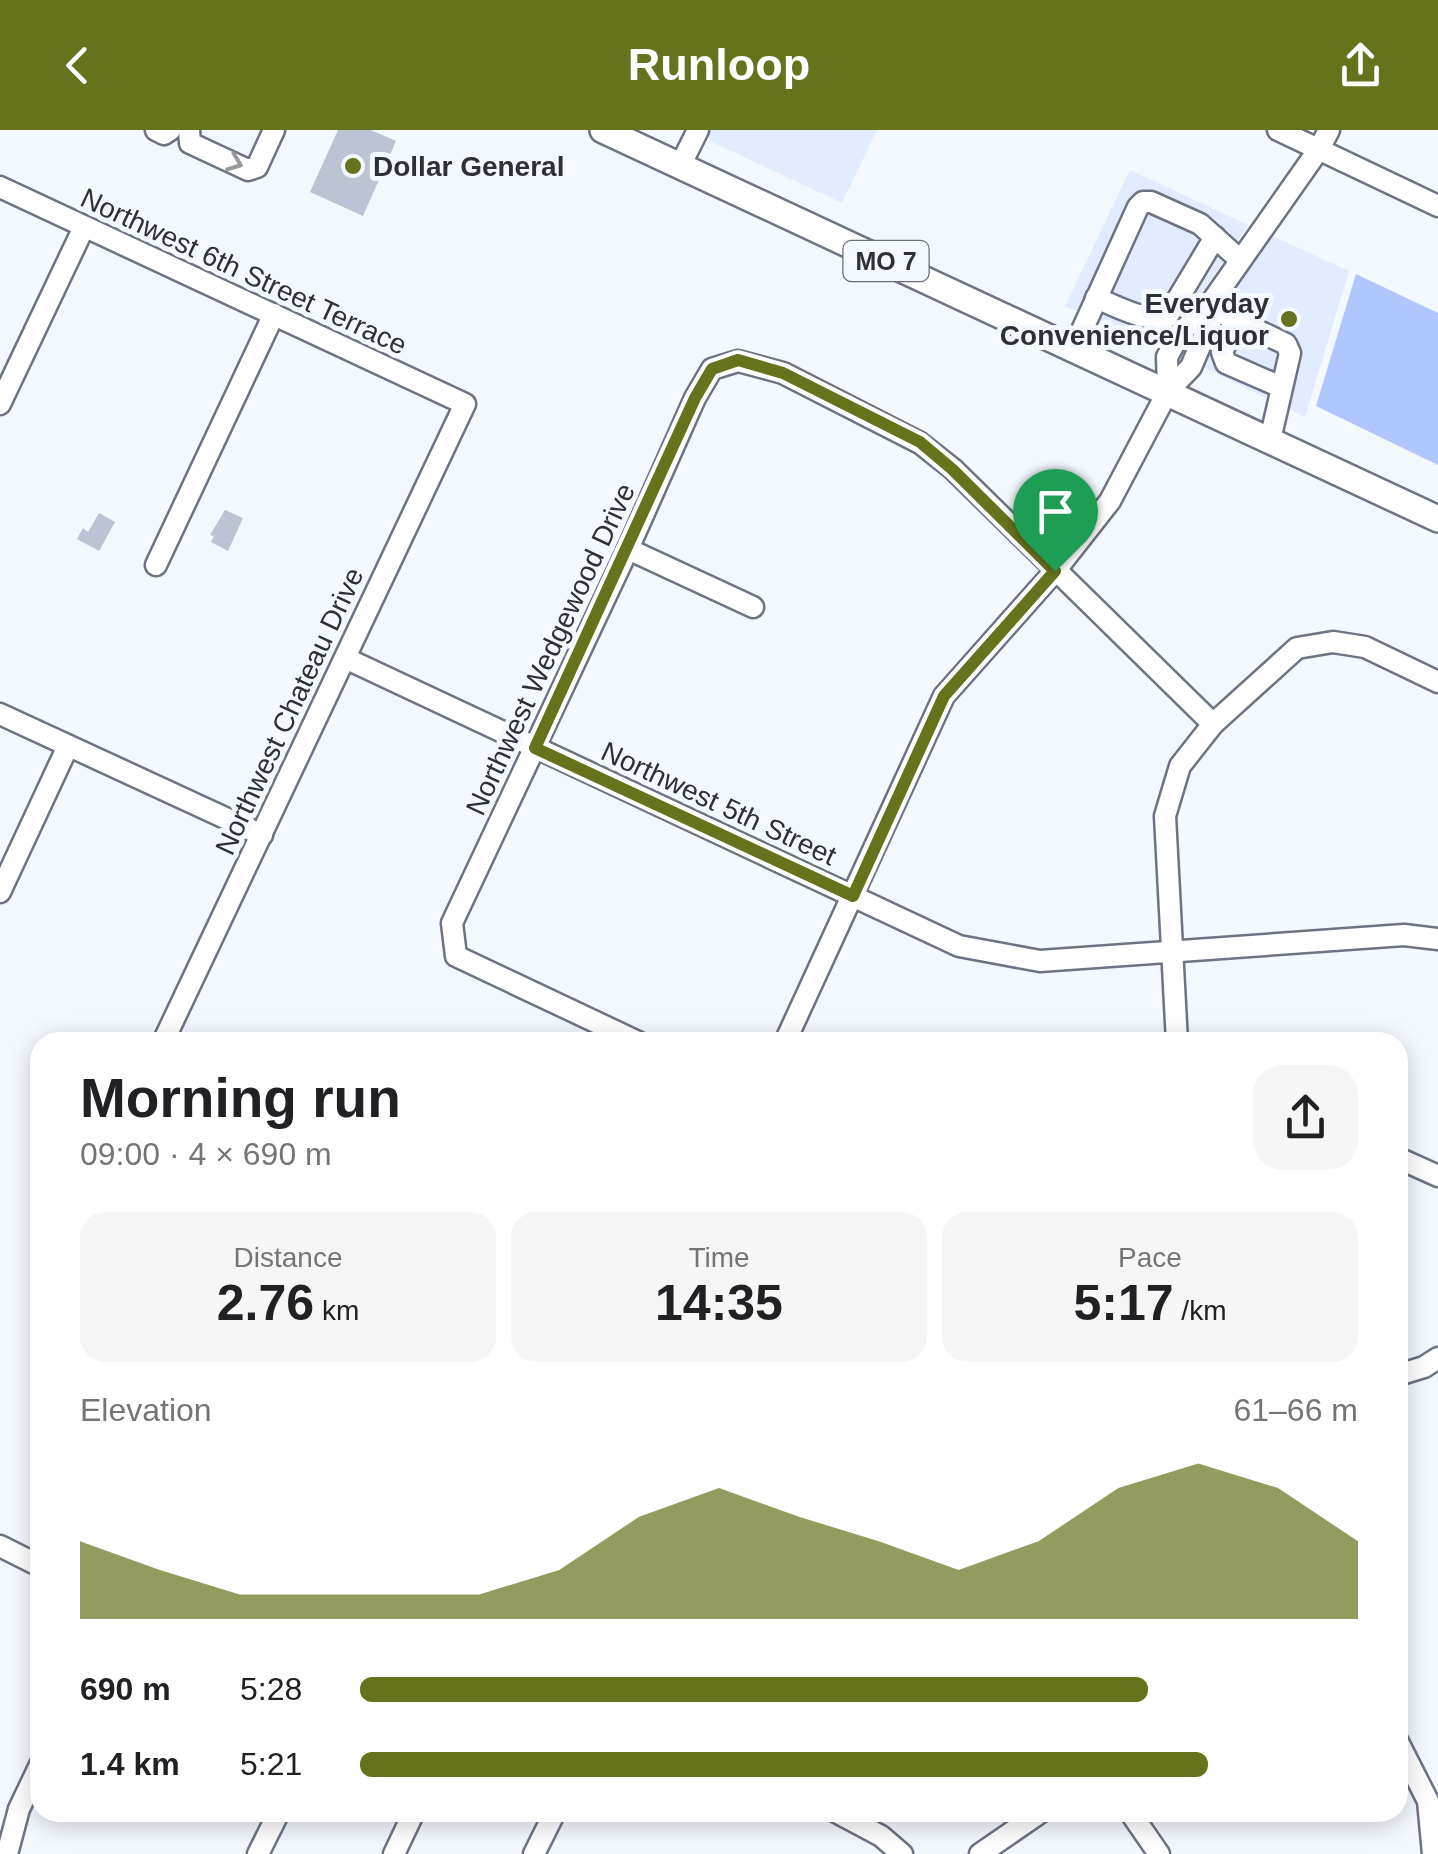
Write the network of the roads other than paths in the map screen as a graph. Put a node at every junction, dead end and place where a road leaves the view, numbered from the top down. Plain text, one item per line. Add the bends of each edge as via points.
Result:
1 (156, 130) edge
2 (170, 130) edge
3 (189, 130) edge
4 (274, 130) edge
5 (603, 130) edge
6 (698, 130) edge
7 (1278, 130) edge
8 (1324, 140) edge
9 (680, 166) junction
10 (0, 186) edge
11 (1438, 206) edge
12 (84, 227) junction
13 (1214, 237) junction
14 (1239, 259) junction
15 (1096, 298) junction
16 (1208, 307) junction
17 (274, 314) junction
18 (1238, 320) junction
19 (1074, 348) junction
20 (1281, 387) junction
21 (1168, 392) junction
22 (0, 404) edge
23 (465, 404) joint
24 (1270, 440) junction
25 (1438, 519) edge
26 (628, 550) junction
27 (156, 565) dead end
28 (1055, 571) junction
29 (753, 608) dead end
30 (345, 658) junction
31 (1438, 682) edge
32 (0, 714) edge
33 (1212, 724) junction
34 (68, 746) junction
35 (535, 748) junction
36 (262, 835) junction
37 (0, 892) edge
38 (853, 896) junction
39 (1438, 939) edge
40 (1171, 952) junction
41 (168, 1032) edge
42 (617, 1032) edge
43 (790, 1032) edge
44 (1176, 1032) edge
45 (1408, 1162) edge
46 (1438, 1176) edge
47 (0, 1546) edge
48 (30, 1561) edge
49 (1408, 1762) edge
50 (30, 1786) edge
51 (273, 1822) edge
52 (409, 1822) edge
53 (549, 1822) edge
54 (855, 1822) edge
55 (1026, 1822) edge
56 (1137, 1822) edge
57 (7, 1854) edge
58 (258, 1854) edge
59 (394, 1854) edge
60 (534, 1854) edge
61 (902, 1854) edge
62 (980, 1854) edge
63 (1160, 1854) edge
64 (1433, 1854) edge

1 - 2 street
3 -> 4 street via 190,144 248,170 257,167
5 - 9 main road, MO 7
6 - 9 street
7 - 8 street
8 - 11 street
8 - 14 street
9 - 19 main road, MO 7
10 - 12 street, Northwest 6th Street Terrace
12 - 17 street, Northwest 6th Street Terrace
12 - 22 street
13 - 14 street
13 - 15 street via 1167,317 1138,315
13 - 15 street via 1200,224 1144,202
14 - 16 street
15 - 19 street
16 - 18 street
16 - 21 street via 1180,333 1167,357
17 - 23 street, Northwest 6th Street Terrace
17 - 27 street
18 - 20 street via 1286,344 1290,353
18 - 20 street via 1222,352 1226,362
19 - 21 main road, MO 7
20 - 24 street
21 - 24 main road, MO 7
21 - 28 street via 1110,501
23 - 30 street, Northwest Chateau Drive
24 - 25 main road, MO 7
26 - 28 street, Northwest Wedgewood Drive via 695,398 712,369 738,360 783,373 920,442
26 - 29 street
26 - 35 street, Northwest Wedgewood Drive
28 - 33 street
28 - 38 street via 944,696
30 - 35 street, Northwest 5th Street
30 - 36 street, Northwest Chateau Drive
31 - 33 street via 1364,647 1333,642 1298,648
32 - 34 street
33 - 40 street via 1180,766 1165,816
34 - 36 street
34 - 37 street
35 - 38 street, Northwest 5th Street
35 - 42 street, Northwest Wedgewood Drive via 452,922 456,956
36 - 41 street, Northwest Chateau Drive
38 - 40 street, Northwest 5th Street via 960,946 1040,962
38 - 43 street
39 - 40 street, Northwest 5th Street via 1404,935
40 - 44 street
45 - 46 street
47 - 48 street
49 - 64 street via 1428,1801
50 - 57 street
51 - 58 street
52 - 59 street
53 - 60 street
54 - 61 street
55 - 62 street
56 - 63 street

